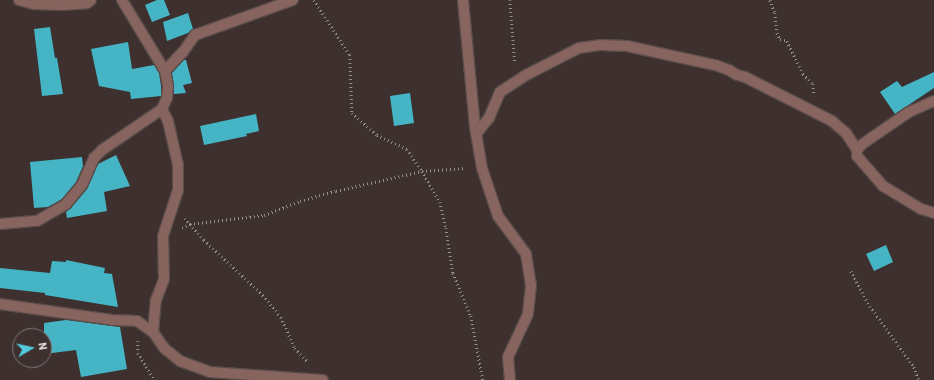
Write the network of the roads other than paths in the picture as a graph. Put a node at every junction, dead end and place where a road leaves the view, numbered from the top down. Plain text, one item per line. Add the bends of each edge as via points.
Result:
1 (19, 0) edge
2 (91, 0) edge
3 (122, 0) edge
4 (293, 0) edge
5 (462, 0) edge
6 (165, 71) junction
7 (934, 101) edge
8 (162, 109) junction
9 (476, 134) junction
10 (857, 150) junction
11 (934, 213) edge
12 (0, 224) edge
13 (0, 304) edge
14 (150, 330) junction
15 (323, 380) edge
16 (510, 380) edge

1 - 2 street via 34,4 61,5
3 - 6 street
4 - 6 street via 195,35
5 - 9 street
6 - 8 street via 168,86 167,98
7 - 10 street via 909,112
8 - 12 street via 102,150 94,158 82,185 66,204 37,221
8 - 14 street via 168,121 178,165 178,190 163,236 164,279 156,300
9 - 10 street via 489,118 500,92 528,74 579,48 600,45 627,46 715,65 746,77 840,126
9 - 16 street via 482,168 498,216 526,254 531,285 528,314 508,356
10 - 11 street via 857,156 883,186 921,209
13 - 14 street via 112,320 137,321
14 - 15 street via 164,348 180,361 210,372

